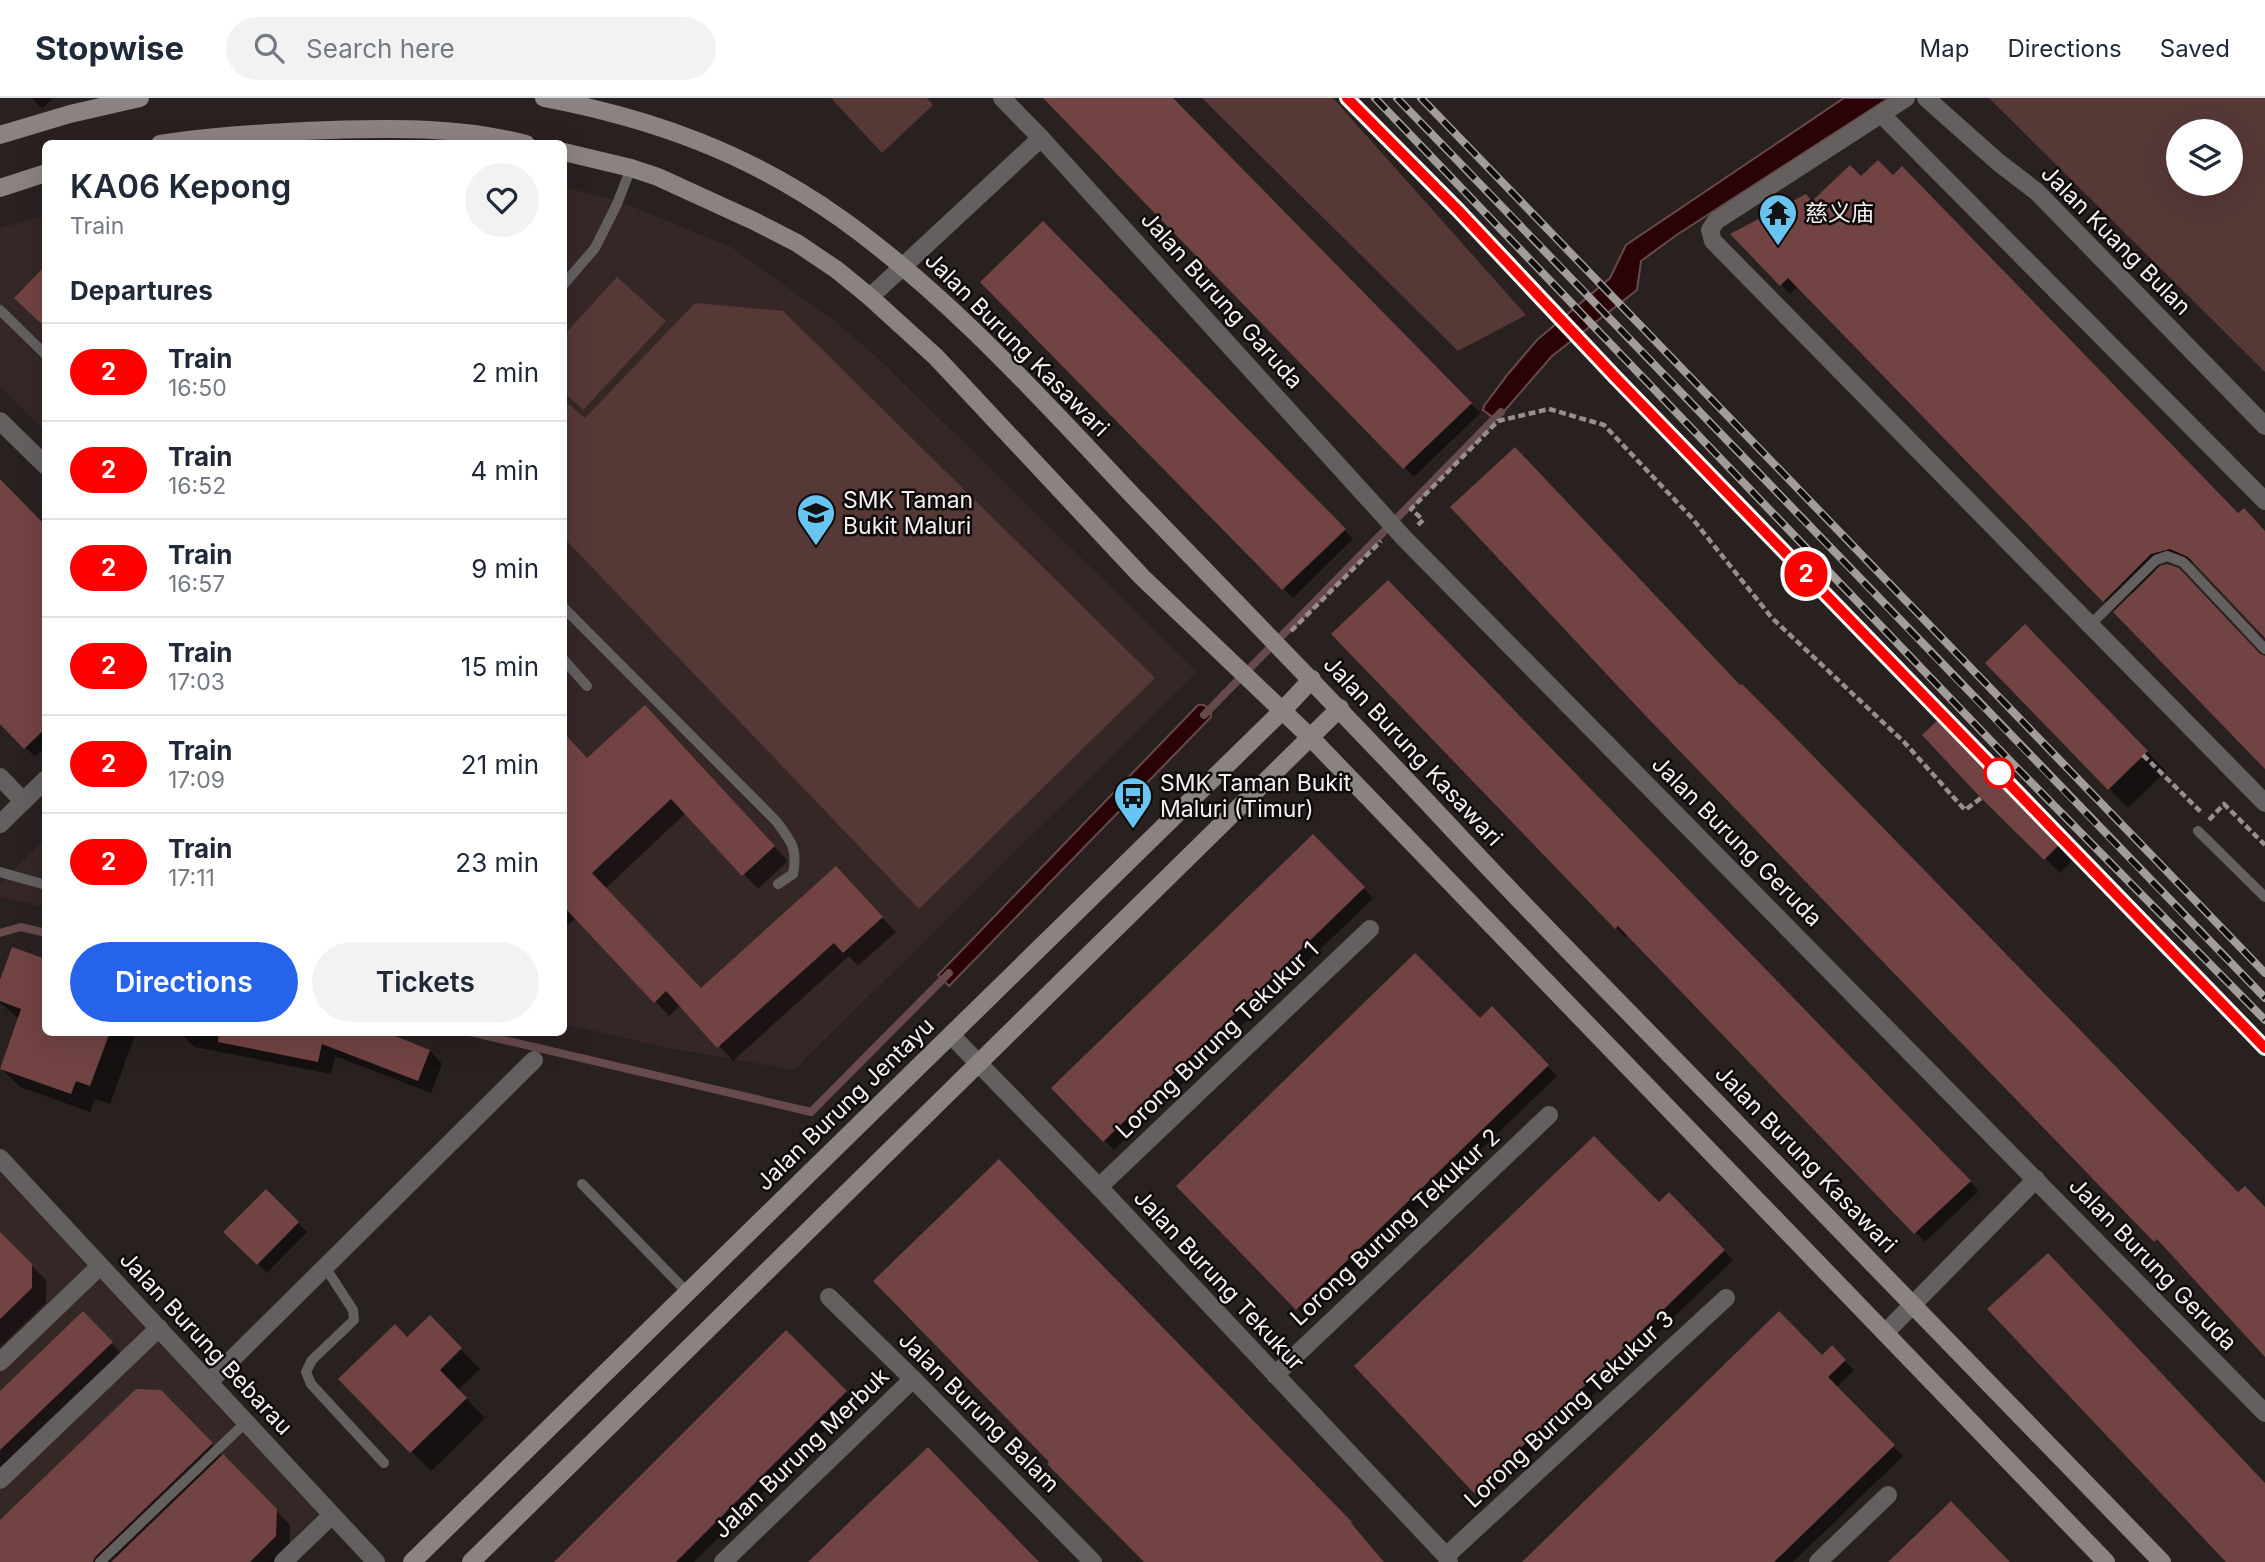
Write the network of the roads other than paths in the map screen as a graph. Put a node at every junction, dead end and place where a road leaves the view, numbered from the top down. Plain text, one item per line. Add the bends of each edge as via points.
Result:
1 (140, 98) edge
2 (544, 98) edge
3 (1002, 98) edge
4 (1906, 98) edge
5 (1926, 98) edge
6 (1881, 114) junction
7 (0, 135) edge
8 (1041, 138) junction
9 (185, 140) edge
10 (512, 140) edge
11 (567, 153) edge
12 (631, 168) junction
13 (42, 174) edge
14 (0, 188) edge
15 (903, 267) junction
16 (567, 281) edge
17 (870, 297) junction
18 (0, 310) edge
19 (42, 351) edge
20 (0, 421) edge
21 (2265, 426) edge
22 (42, 462) edge
23 (2265, 501) edge
24 (1404, 538) joint
25 (567, 611) edge
26 (2090, 625) junction
27 (2265, 649) edge
28 (567, 663) edge
29 (1312, 679) junction
30 (587, 686) dead end
31 (1340, 708) junction
32 (1283, 710) junction
33 (1311, 738) junction
34 (0, 777) edge
35 (42, 783) edge
36 (23, 801) junction
37 (2265, 803) edge
38 (0, 824) edge
39 (2198, 831) dead end
40 (0, 872) edge
41 (42, 884) edge
42 (778, 884) dead end
43 (2265, 897) edge
44 (1370, 929) dead end
45 (951, 1035) junction
46 (534, 1060) dead end
47 (980, 1064) junction
48 (1549, 1115) dead end
49 (3, 1166) edge
50 (2036, 1179) junction
51 (582, 1184) dead end
52 (1099, 1187) junction
53 (100, 1265) junction
54 (325, 1267) junction
55 (687, 1292) junction
56 (829, 1297) dead end
57 (1726, 1298) dead end
58 (1914, 1306) junction
59 (159, 1328) junction
60 (1885, 1333) junction
61 (0, 1362) edge
62 (1275, 1375) junction
63 (913, 1379) junction
64 (209, 1382) junction
65 (2265, 1413) edge
66 (246, 1422) junction
67 (384, 1463) dead end
68 (0, 1480) edge
69 (1888, 1495) dead end
70 (332, 1515) junction
71 (733, 1559) edge
72 (1447, 1559) edge
73 (100, 1562) edge
74 (283, 1562) edge
75 (376, 1562) edge
76 (412, 1562) edge
77 (471, 1562) edge
78 (1093, 1562) edge
79 (1818, 1562) edge
80 (2106, 1562) edge
81 (2162, 1562) edge

1 - 7 street
2 - 15 street, Jalan Burung Kasawari via 663,127 736,155 837,216
3 - 8 street, Jalan Burung Garuda
4 - 6 street
5 - 21 street, Jalan Kuang Bulan via 2037,192
6 - 23 street
6 - 26 street via 1716,221 1710,230 1713,241
8 - 15 street
8 - 24 street, Jalan Burung Garuda
9 - 10 street via 280,132 427,129
11 - 12 street
12 - 16 lane via 595,248
12 - 17 street via 797,243
13 - 14 street
15 - 17 street
15 - 29 street, Jalan Burung Kasawari via 960,318
17 - 32 street via 936,357 1142,577
18 - 19 lane
20 - 22 street
24 - 50 street, Jalan Burung Geruda
25 - 42 lane via 776,821 793,845 796,859 793,874
26 - 27 lane via 2156,560 2167,556 2183,562
26 - 37 street
28 - 30 lane
29 - 31 street, Jalan Burung Kasawari
29 - 32 street, Jalan Burung Jentayu
31 - 33 street
31 - 58 street, Jalan Burung Kasawari
32 - 33 street
32 - 45 street, Jalan Burung Jentayu
33 - 47 street
33 - 60 street
34 - 36 street
35 - 36 street
36 - 38 street
39 - 43 lane
40 - 41 lane
44 - 52 street, Lorong Burung Tekukur 1
45 - 47 street, Jalan Burung Tekukur
45 - 55 street, Jalan Burung Jentayu
46 - 54 street
47 - 52 street, Jalan Burung Tekukur
47 - 77 street
48 - 62 street, Lorong Burung Tekukur 2
49 - 53 street, Jalan Burung Bebarau
50 - 58 street, Jalan Burung Geruda
50 - 65 street, Jalan Burung Geruda
51 - 55 lane
52 - 62 street, Jalan Burung Tekukur
53 - 59 street, Jalan Burung Bebarau
53 - 61 street
54 - 64 street
54 - 67 lane via 353,1310 354,1320 312,1360 306,1372 311,1384
55 - 76 street, Jalan Burung Jentayu
56 - 63 street, Jalan Burung Balam
57 - 72 street, Lorong Burung Tekukur 3
58 - 60 street, Jalan Burung Geruda
58 - 81 street, Jalan Burung Kasawari
59 - 64 street, Jalan Burung Bebarau
59 - 68 street
60 - 80 street
62 - 72 street, Jalan Burung Tekukur
63 - 71 street, Jalan Burung Merbuk
63 - 78 street, Jalan Burung Balam
64 - 66 street, Jalan Burung Bebarau
66 - 70 street, Jalan Burung Bebarau
66 - 73 lane
69 - 79 street
70 - 74 street
70 - 75 street, Jalan Burung Bebarau

